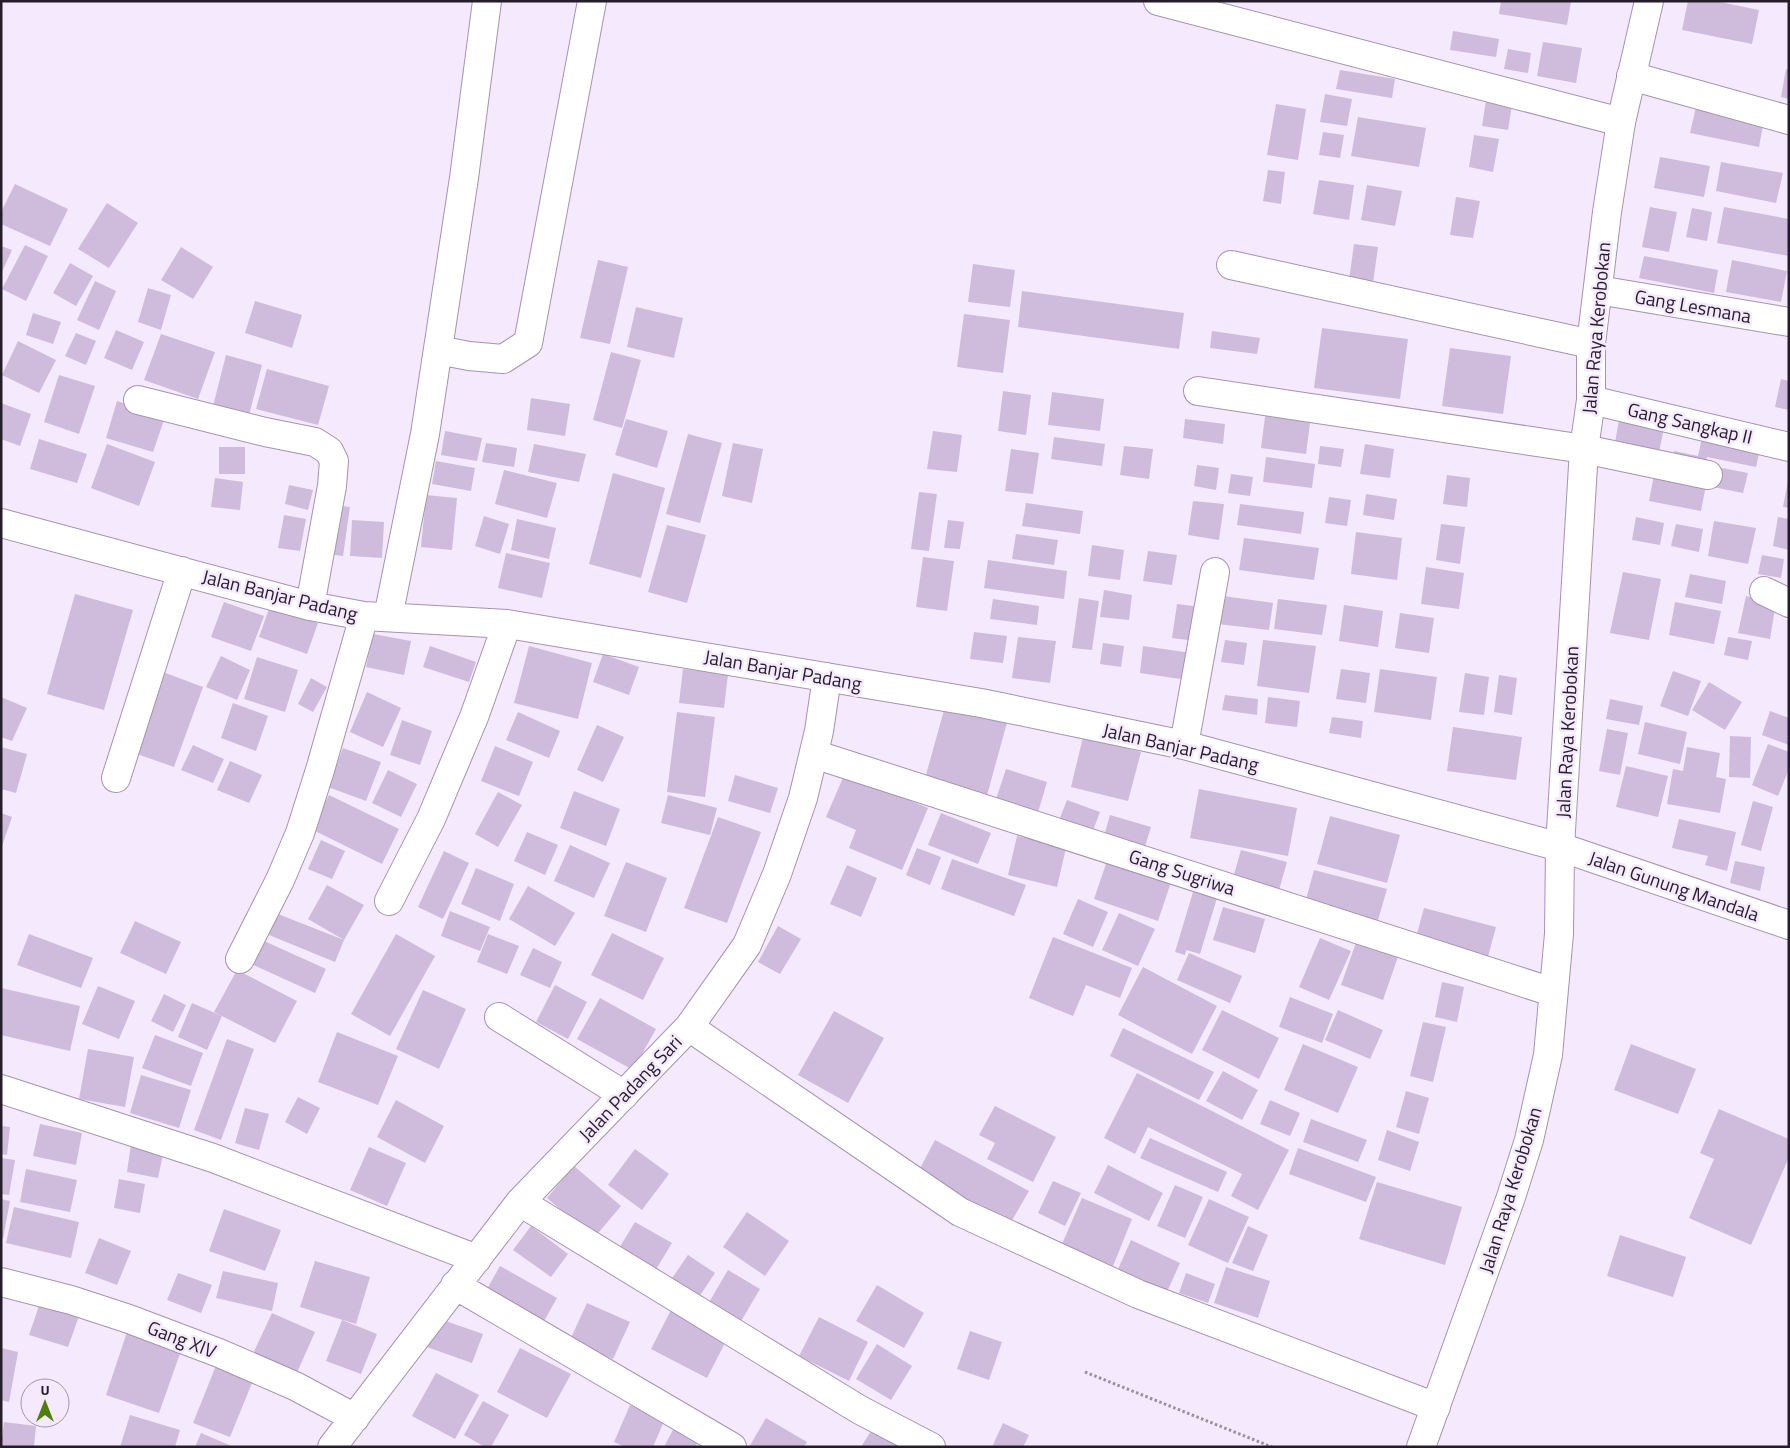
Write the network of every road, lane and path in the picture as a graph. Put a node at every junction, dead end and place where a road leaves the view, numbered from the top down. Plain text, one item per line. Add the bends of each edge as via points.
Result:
1 (487, 1) edge
2 (592, 1) edge
3 (1158, 1) edge
4 (1649, 1) edge
5 (1631, 76) junction
6 (1789, 120) edge
7 (1621, 122) junction
8 (1231, 265) dead end
9 (1598, 290) junction
10 (1789, 322) edge
11 (1591, 344) junction
12 (438, 350) junction
13 (1198, 391) dead end
14 (138, 400) dead end
15 (1592, 400) junction
16 (1789, 447) edge
17 (1584, 449) junction
18 (1708, 475) dead end
19 (1, 523) edge
20 (182, 571) junction
21 (1215, 572) dead end
22 (1764, 591) dead end
23 (1789, 603) edge
24 (310, 606) junction
25 (376, 617) junction
26 (507, 624) junction
27 (827, 677) junction
28 (1184, 745) junction
29 (820, 756) dead end
30 (116, 778) dead end
31 (1560, 847) junction
32 (389, 901) dead end
33 (1789, 925) edge
34 (240, 960) dead end
35 (1543, 989) dead end
36 (499, 1017) dead end
37 (689, 1027) junction
38 (1, 1090) edge
39 (624, 1095) junction
40 (520, 1202) junction
41 (477, 1259) junction
42 (1, 1282) edge
43 (455, 1286) junction
44 (1085, 1372) dead end
45 (1436, 1406) junction
46 (355, 1418) junction
47 (332, 1447) edge
48 (732, 1447) edge
49 (931, 1447) edge
50 (1272, 1447) edge
51 (1421, 1447) edge

1 - 12 street
2 - 12 street via 528,343 503,359
3 - 7 street
4 - 5 street, Jalan Raya Kerobokan
5 - 6 street
5 - 7 street, Jalan Raya Kerobokan
7 - 9 street, Jalan Raya Kerobokan
8 - 11 street
9 - 10 street, Gang Lesmana
9 - 11 street, Jalan Raya Kerobokan
11 - 15 street, Jalan Raya Kerobokan
12 - 25 street via 425,434
13 - 17 street
14 - 24 street via 315,442 329,451 334,461 332,486
15 - 16 street, Gang Sangkap II
15 - 17 street, Jalan Raya Kerobokan
17 - 18 street
17 - 31 street, Jalan Raya Kerobokan
19 - 20 street, Jalan Banjar Padang
20 - 24 street, Jalan Banjar Padang
20 - 30 street
21 - 28 street
22 - 23 street
24 - 25 street, Jalan Banjar Padang
25 - 26 street, Jalan Banjar Padang
25 - 34 street via 300,834
26 - 27 street, Jalan Banjar Padang
26 - 32 street via 474,717 431,819
27 - 28 street, Jalan Banjar Padang via 981,703
27 - 37 street, Jalan Padang Sari via 819,731 803,798 777,874 747,945
28 - 31 street, Jalan Banjar Padang
29 - 35 street, Gang Sugriwa
31 - 33 street, Jalan Gunung Mandala
31 - 45 street, Jalan Raya Kerobokan via 1559,934 1544,1074 1529,1140 1511,1197
36 - 39 street
37 - 39 street, Jalan Padang Sari
37 - 45 street via 960,1212 1138,1294
38 - 41 street via 212,1158
39 - 40 street, Jalan Padang Sari
40 - 41 street, Jalan Padang Sari
40 - 49 street via 860,1410
41 - 43 street, Jalan Padang Sari
42 - 46 street, Gang XIV via 71,1300 219,1353 295,1386
43 - 46 street, Jalan Padang Sari
43 - 48 street
44 - 50 path
45 - 51 street, Jalan Raya Kerobokan
46 - 47 street, Jalan Padang Sari

